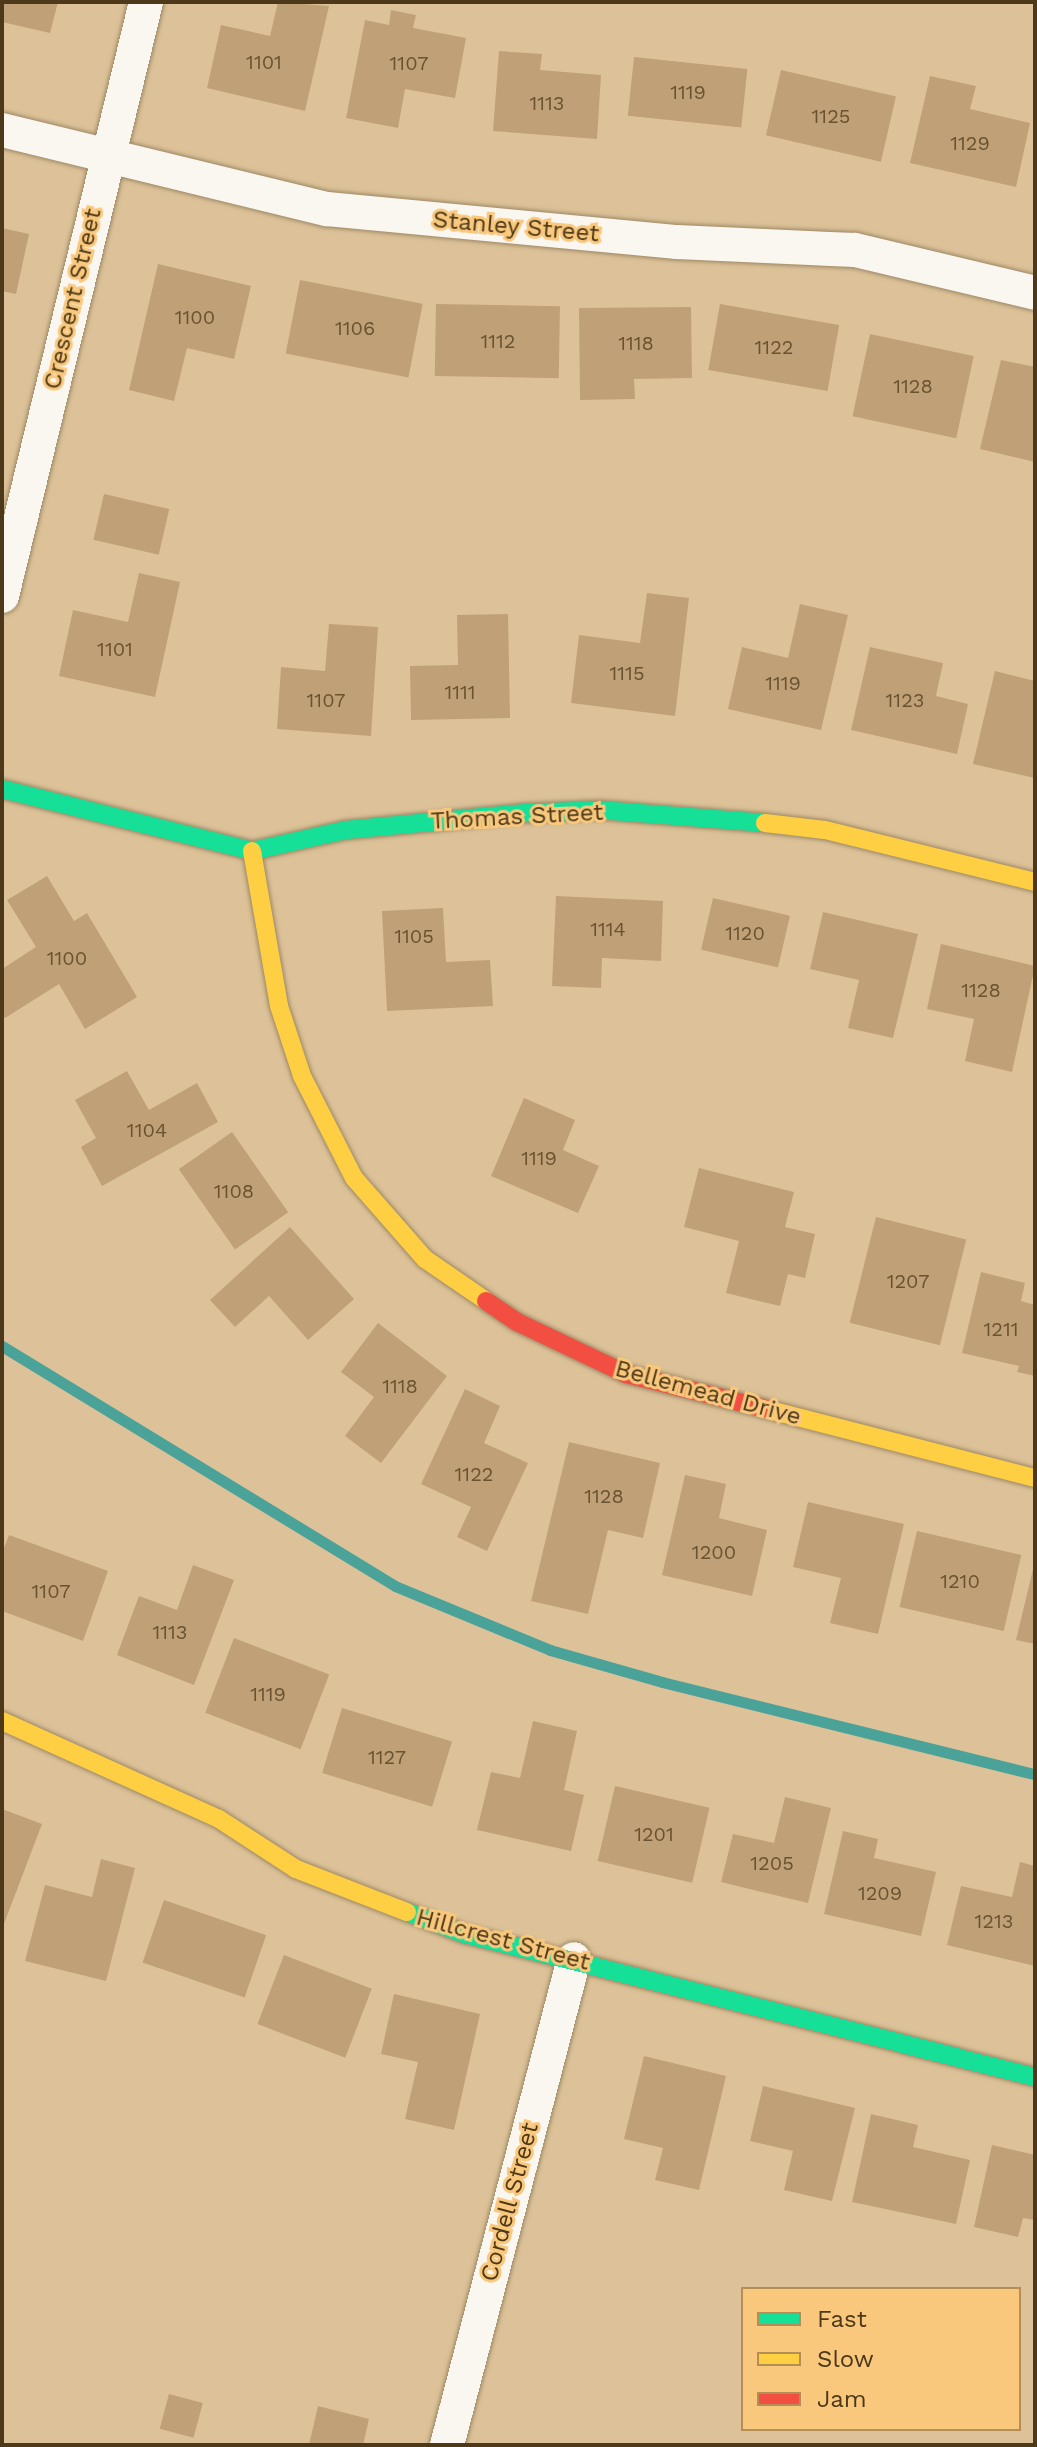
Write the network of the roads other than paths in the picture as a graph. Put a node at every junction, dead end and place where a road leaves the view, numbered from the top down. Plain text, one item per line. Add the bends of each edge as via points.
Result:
1 (146, 2) edge
2 (2, 130) edge
3 (108, 157) junction
4 (1035, 293) edge
5 (2, 596) edge
6 (2, 789) edge
7 (252, 851) junction
8 (1035, 882) edge
9 (1035, 1478) edge
10 (2, 1721) edge
11 (574, 1959) junction
12 (1035, 2077) edge
13 (447, 2445) edge

1 - 3 street, Crescent Street
2 - 3 street, Stanley Street
3 - 4 street, Stanley Street via 327,209 677,242 855,250
3 - 5 street, Crescent Street
6 - 7 street, Thomas Street
7 - 8 street, Thomas Street via 346,830 600,810 825,830
7 - 9 street, Bellemead Drive via 279,1006 302,1076 354,1178 425,1259 517,1322 626,1374
10 - 11 street, Hillcrest Street via 219,1819 296,1869 368,1899 465,1934
11 - 12 street, Hillcrest Street
11 - 13 street, Cordell Street

